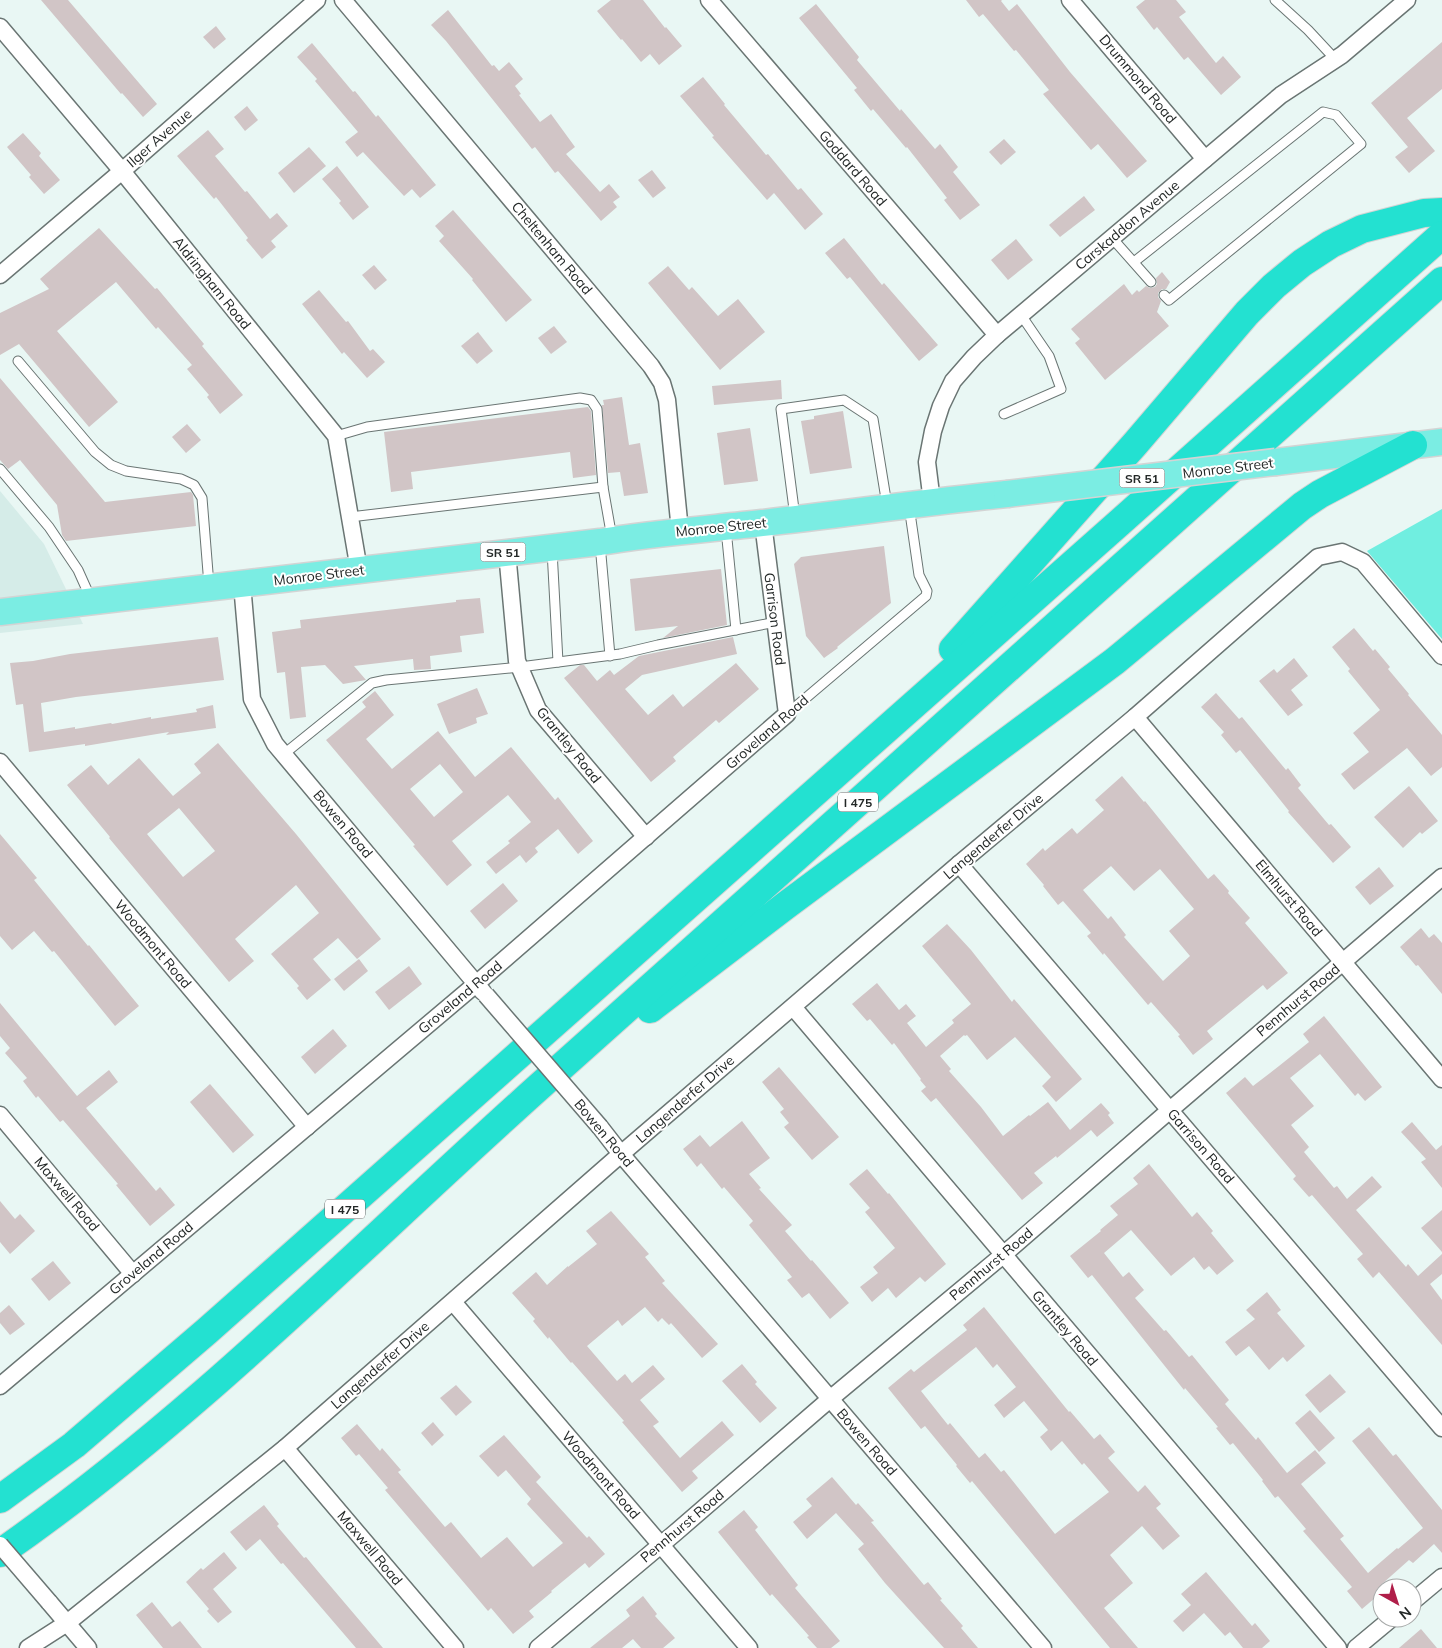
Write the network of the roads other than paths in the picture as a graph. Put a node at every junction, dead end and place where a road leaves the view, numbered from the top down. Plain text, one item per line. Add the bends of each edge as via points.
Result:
1 (317, 0) edge
2 (343, 0) edge
3 (709, 0) edge
4 (1070, 0) edge
5 (1275, 0) edge
6 (1406, 0) edge
7 (0, 27) edge
8 (1336, 59) junction
9 (1205, 159) junction
10 (122, 171) junction
11 (1442, 212) edge
12 (1442, 235) edge
13 (1112, 238) junction
14 (1134, 262) junction
15 (0, 275) edge
16 (1442, 281) edge
17 (1151, 282) dead end
18 (1164, 296) dead end
19 (1021, 315) junction
20 (997, 335) junction
21 (18, 361) dead end
22 (1004, 414) dead end
23 (336, 436) junction
24 (1442, 442) edge
25 (1414, 445) junction
26 (0, 469) edge
27 (603, 487) junction
28 (909, 504) junction
29 (350, 517) junction
30 (795, 519) junction
31 (763, 523) junction
32 (726, 526) junction
33 (680, 530) junction
34 (606, 541) junction
35 (552, 547) junction
36 (508, 552) junction
37 (359, 570) junction
38 (242, 584) junction
39 (210, 588) junction
40 (92, 601) junction
41 (0, 612) edge
42 (776, 622) junction
43 (736, 630) junction
44 (610, 656) junction
45 (1442, 656) edge
46 (558, 662) junction
47 (520, 667) junction
48 (788, 714) junction
49 (1135, 717) junction
50 (284, 754) junction
51 (0, 762) edge
52 (646, 837) junction
53 (960, 864) junction
54 (1442, 877) edge
55 (684, 909) junction
56 (1343, 962) junction
57 (481, 990) junction
58 (793, 1007) junction
59 (1442, 1079) edge
60 (1170, 1110) junction
61 (0, 1115) edge
62 (307, 1127) junction
63 (621, 1154) junction
64 (1003, 1254) junction
65 (133, 1274) junction
66 (454, 1302) junction
67 (277, 1328) junction
68 (0, 1386) edge
69 (830, 1399) junction
70 (1442, 1428) edge
71 (285, 1448) junction
72 (0, 1499) edge
73 (0, 1545) edge
74 (661, 1545) junction
75 (0, 1553) edge
76 (1442, 1577) edge
77 (1422, 1594) edge
78 (67, 1624) junction
79 (1380, 1628) edge
80 (28, 1648) edge
81 (88, 1648) edge
82 (455, 1648) edge
83 (538, 1648) edge
84 (749, 1648) edge
85 (1043, 1648) edge
86 (1338, 1648) edge
87 (1356, 1648) edge

1 - 10 street, Ilger Avenue
2 - 33 street, Cheltenham Road via 662,383 668,400
3 - 20 street, Goddard Road
4 - 9 street, Drummond Road
5 - 8 lane
6 - 8 street, Carskaddon Avenue
7 - 10 street, Aldringham Road
8 - 9 street, Carskaddon Avenue via 1281,95
9 - 13 street, Carskaddon Avenue
10 - 15 street, Ilger Avenue
10 - 23 street, Aldringham Road
11 - 55 highway via 1362,229 1331,244 1274,286 1246,312 963,639
12 - 55 highway, I 475
13 - 14 lane
13 - 19 street, Carskaddon Avenue
14 - 17 lane
14 - 18 lane via 1324,112 1336,115 1361,144 1169,300
16 - 67 highway, I 475 via 541,1085
19 - 20 street, Carskaddon Avenue
19 - 22 lane via 1049,356 1060,389
20 - 28 street, Carskaddon Avenue via 953,381 941,406 927,462
21 - 39 lane via 110,465 126,472 181,479 194,485 202,498
23 - 27 lane via 367,428 580,398 591,400 597,409
23 - 29 street, Aldringham Road
24 - 25 main road, Monroe Street / SR 51
25 - 28 main road, Monroe Street / SR 51, bridge
25 - 67 highway via 1302,506 1115,661 653,1006 375,1255
26 - 40 lane via 49,527 78,570
27 - 29 lane
27 - 34 lane
28 - 30 main road, Monroe Street / SR 51
28 - 30 lane via 873,419 844,400 781,409
28 - 48 lane, Groveland Road via 919,575 927,591 926,596
29 - 37 street, Aldringham Road
30 - 31 main road, Monroe Street / SR 51
31 - 32 main road, Monroe Street / SR 51
31 - 42 street, Garrison Road
32 - 33 main road, Monroe Street / SR 51
32 - 43 lane
33 - 34 main road, Monroe Street / SR 51
34 - 35 main road, Monroe Street / SR 51
34 - 44 lane
35 - 36 main road, Monroe Street / SR 51
35 - 46 lane
36 - 37 main road, Monroe Street / SR 51
36 - 47 street, Grantley Road
37 - 38 main road, Monroe Street / SR 51
38 - 39 main road, Monroe Street / SR 51
38 - 50 street, Bowen Road via 252,699 275,744
39 - 40 main road, Monroe Street / SR 51
40 - 41 main road, Monroe Street / SR 51
42 - 43 lane
42 - 48 street, Garrison Road
43 - 44 lane
44 - 46 lane
45 - 49 street, Langenderfer Drive via 1363,562 1342,552 1318,557
46 - 47 lane
47 - 50 lane via 372,683
47 - 52 street, Grantley Road via 538,710
48 - 52 street, Groveland Road
49 - 53 street, Langenderfer Drive
49 - 56 street, Elmhurst Road
50 - 57 street, Bowen Road
51 - 62 street, Woodmont Road
52 - 57 street, Groveland Road
53 - 58 street, Langenderfer Drive
53 - 60 street, Garrison Road
54 - 56 street, Pennhurst Road
55 - 72 highway, I 475 via 147,1384 74,1445
56 - 59 street, Elmhurst Road
56 - 60 street, Pennhurst Road
57 - 62 street, Groveland Road
57 - 63 street, Bowen Road, bridge
58 - 63 street, Langenderfer Drive
58 - 64 street, Grantley Road
60 - 64 street, Pennhurst Road
60 - 70 street, Garrison Road
61 - 65 street, Maxwell Road
62 - 65 street, Groveland Road
63 - 66 street, Langenderfer Drive
63 - 69 street, Bowen Road
64 - 69 street, Pennhurst Road
64 - 86 street, Grantley Road
65 - 68 street, Groveland Road
66 - 71 street, Langenderfer Drive
66 - 74 street, Woodmont Road
67 - 75 highway, I 475 via 104,1476
69 - 74 street, Pennhurst Road
69 - 85 street, Bowen Road
71 - 78 street, Langenderfer Drive
71 - 82 street, Maxwell Road
73 - 78 street, bridge
74 - 83 street, Pennhurst Road
74 - 84 street, Woodmont Road
76 - 77 street
78 - 80 street, Langenderfer Drive
78 - 81 street
79 - 87 street

